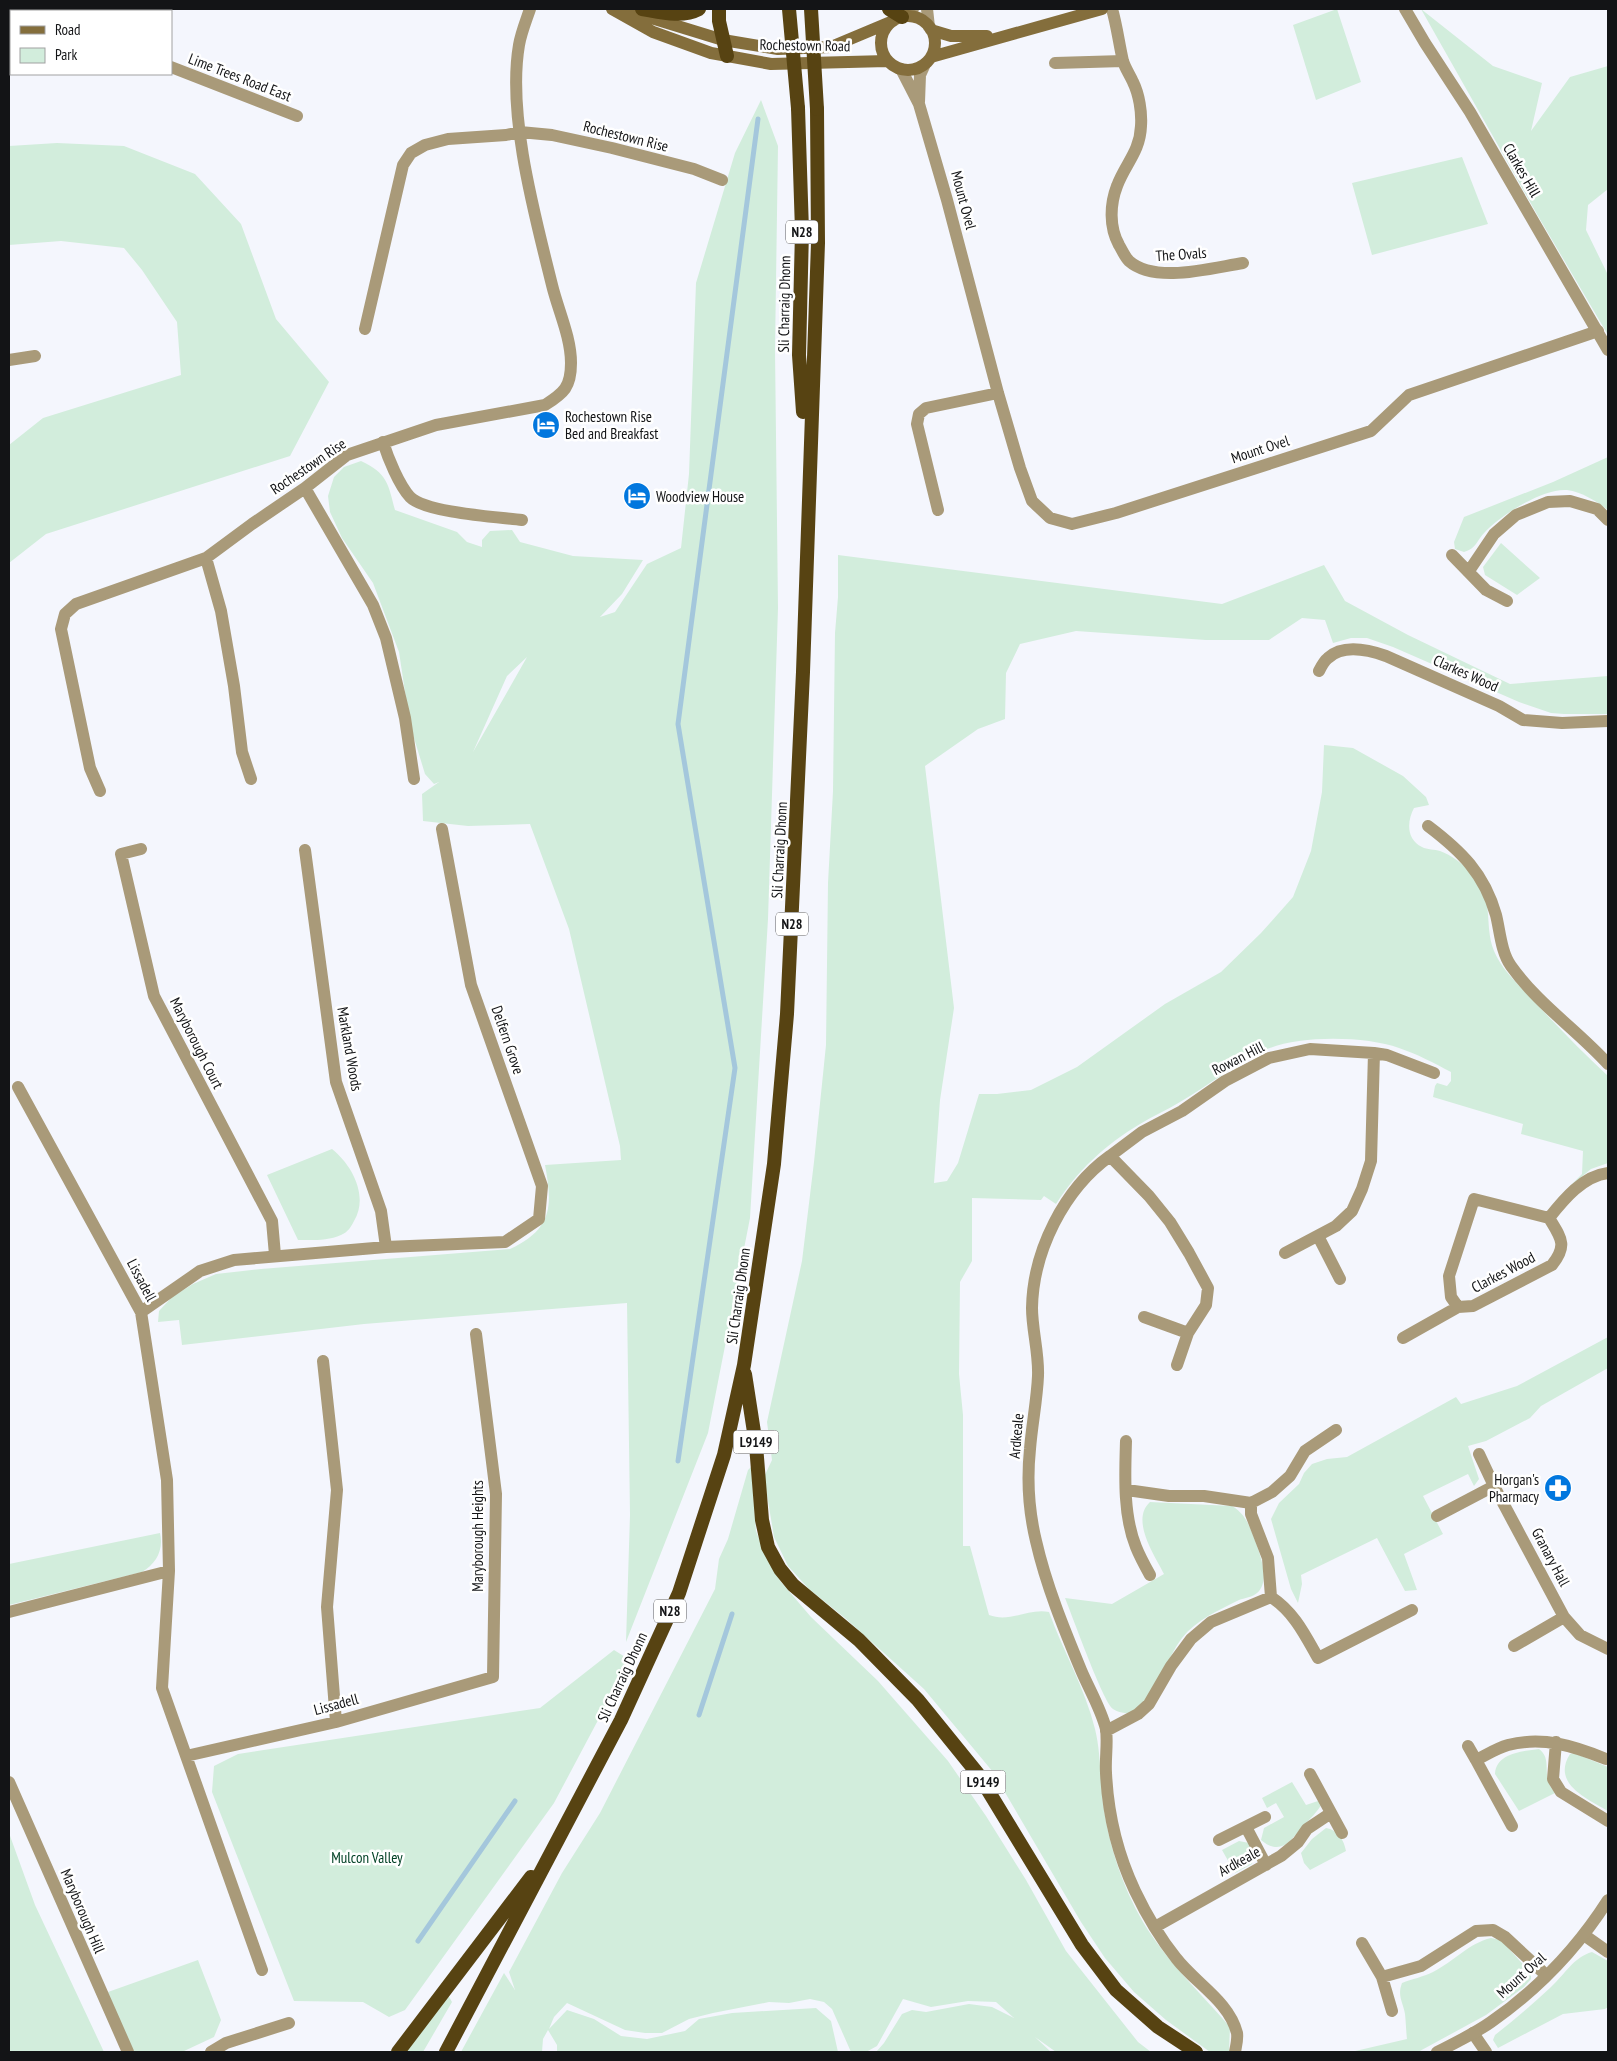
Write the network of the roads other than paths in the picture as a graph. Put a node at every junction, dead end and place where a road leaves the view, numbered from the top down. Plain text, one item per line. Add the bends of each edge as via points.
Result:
1 (530, 9) edge
2 (612, 9) edge
3 (622, 9) edge
4 (642, 9) edge
5 (699, 9) edge
6 (719, 9) edge
7 (789, 9) edge
8 (811, 9) edge
9 (927, 9) edge
10 (1102, 9) edge
11 (1112, 9) edge
12 (1405, 9) edge
13 (901, 14) edge
14 (930, 29) junction
15 (1002, 36) junction
16 (722, 40) junction
17 (727, 56) junction
18 (928, 60) junction
19 (888, 61) junction
20 (1124, 61) junction
21 (1055, 63) dead end
22 (172, 67) edge
23 (901, 69) junction
24 (920, 104) junction
25 (297, 116) dead end
26 (520, 132) junction
27 (722, 180) dead end
28 (1243, 263) dead end
29 (365, 329) dead end
30 (1598, 331) junction
31 (1608, 350) edge
32 (36, 356) dead end
33 (9, 360) edge
34 (998, 392) junction
35 (383, 442) junction
36 (808, 481) junction
37 (305, 488) junction
38 (938, 510) dead end
39 (522, 520) dead end
40 (1608, 520) edge
41 (1452, 555) dead end
42 (206, 558) junction
43 (1469, 571) junction
44 (1507, 601) dead end
45 (1319, 671) dead end
46 (1608, 721) edge
47 (414, 778) dead end
48 (251, 779) dead end
49 (100, 791) dead end
50 (1428, 826) dead end
51 (442, 829) dead end
52 (141, 849) dead end
53 (305, 850) dead end
54 (1374, 1053) junction
55 (1608, 1064) edge
56 (1434, 1073) dead end
57 (18, 1087) dead end
58 (1110, 1156) junction
59 (1608, 1173) edge
60 (1549, 1218) junction
61 (1318, 1236) junction
62 (386, 1247) junction
63 (1285, 1253) dead end
64 (275, 1255) junction
65 (1340, 1279) dead end
66 (1458, 1307) junction
67 (141, 1312) junction
68 (1144, 1317) dead end
69 (1188, 1333) junction
70 (476, 1334) dead end
71 (1403, 1338) dead end
72 (323, 1360) dead end
73 (744, 1364) junction
74 (1177, 1364) dead end
75 (1336, 1430) dead end
76 (1126, 1441) dead end
77 (1479, 1454) dead end
78 (1494, 1486) junction
79 (1127, 1490) junction
80 (1251, 1503) junction
81 (1437, 1516) dead end
82 (169, 1571) junction
83 (1150, 1575) dead end
84 (1271, 1597) junction
85 (1412, 1610) dead end
86 (9, 1612) edge
87 (1564, 1618) junction
88 (1514, 1646) dead end
89 (1608, 1649) edge
90 (493, 1677) joint
91 (336, 1722) junction
92 (1106, 1731) junction
93 (1556, 1742) junction
94 (1468, 1746) dead end
95 (186, 1756) junction
96 (1606, 1759) dead end
97 (1476, 1760) junction
98 (1310, 1774) dead end
99 (9, 1782) edge
100 (1331, 1813) junction
101 (1265, 1817) dead end
102 (1608, 1821) edge
103 (1512, 1826) dead end
104 (1246, 1827) junction
105 (1342, 1833) dead end
106 (1219, 1840) dead end
107 (556, 1843) junction
108 (1266, 1865) junction
109 (1608, 1900) edge
110 (1155, 1927) junction
111 (1584, 1935) junction
112 (1362, 1943) dead end
113 (1608, 1952) edge
114 (262, 1970) dead end
115 (1546, 1975) junction
116 (1382, 1977) junction
117 (1392, 2011) dead end
118 (289, 2023) dead end
119 (1473, 2033) junction
120 (128, 2052) edge
121 (211, 2052) edge
122 (398, 2052) edge
123 (446, 2052) edge
124 (1196, 2052) edge
125 (1235, 2052) edge
126 (1437, 2052) edge
127 (1486, 2052) edge

1 - 26 street, Rochestown Rise via 519,45 516,95
2 - 17 main road, Rochestown Road via 653,32
3 - 16 main road, Rochestown Road
4 - 5 highway via 674,14
6 - 16 highway
7 - 36 highway, Sli Charraig Dhonn / N28, bridge via 798,108 802,231 799,355
8 - 36 highway, Sli Charraig Dhonn / N28, bridge via 817,109 818,243
9 - 14 street
10 - 15 main road
11 - 20 street, The Ovals
12 - 30 street, Clarkes Hill via 1470,112
13 - 14 main road via 920,19
13 - 16 main road, Rochestown Road via 831,47 778,49
13 - 19 main road via 882,35 883,53
14 - 15 main road via 951,36
14 - 18 main road via 934,44
15 - 18 main road
16 - 17 highway
17 - 19 main road, Rochestown Road via 771,64
18 - 23 main road via 914,69
18 - 24 street, Mount Ovel via 920,75
19 - 23 main road
20 - 21 street
20 - 28 street, The Ovals via 1140,102 1142,124 1137,149 1118,184 1112,207 1116,240 1128,260 1144,271 1168,274
22 - 25 street, Lime Trees Road East
23 - 24 street, Mount Ovel
24 - 34 street, Mount Ovel
26 - 27 street, Rochestown Rise via 552,135 612,148 694,169
26 - 29 street, Rochestown Rise via 448,139 425,145 411,153 404,165
26 - 35 street, Rochestown Rise via 529,186 566,333 571,362 569,382 561,396 545,405 436,425
30 - 31 street, Clarkes Hill
30 - 34 street, Mount Ovel via 1409,395 1371,431 1116,513 1072,524 1050,518 1032,501
32 - 33 street
34 - 38 street via 926,408 919,414 917,424
35 - 37 street, Rochestown Rise via 347,455
35 - 39 street via 390,464 410,497 421,504
36 - 73 highway, Sli Charraig Dhonn / N28 via 787,1014 774,1164
37 - 42 street, Rochestown Rise
37 - 47 street via 374,605 386,638 405,718
40 - 43 street via 1597,509 1570,501 1548,502 1516,515 1494,534
41 - 43 street
42 - 48 street via 221,611 242,752
42 - 49 street, Rochestown Rise via 76,604 65,614 60,629 90,768
43 - 44 street via 1486,590
45 - 46 street, Clarkes Wood via 1328,657 1346,650 1370,651 1499,706 1523,720 1562,723
50 - 55 street via 1455,847 1482,880 1496,914 1510,965
51 - 62 street, Delfern Grove via 471,985 542,1186 539,1219 506,1242
52 - 64 street, Maryborough Court via 121,854 154,996 272,1221
53 - 62 street, Markland Woods via 336,1082 381,1212
54 - 56 street, Rowan Hill
54 - 58 street, Rowan Hill via 1310,1049 1269,1058 1142,1132
54 - 61 street via 1371,1161 1352,1211 1336,1226
57 - 67 street, Lissadell
58 - 69 street via 1170,1222 1208,1288 1206,1305
58 - 92 street, Ardkeale via 1071,1196 1043,1249 1032,1307 1038,1375 1029,1451 1036,1540 1045,1574
59 - 60 street via 1582,1184
60 - 66 street, Clarkes Wood via 1562,1240 1561,1253 1552,1265 1473,1306
60 - 66 street, Clarkes Wood via 1474,1199 1449,1276 1451,1297
61 - 63 street
61 - 65 street
62 - 64 street
64 - 67 street via 234,1260 200,1270
66 - 71 street
67 - 82 street, Lissadell via 167,1480
68 - 69 street
69 - 74 street
70 - 90 street, Maryborough Heights via 496,1494
72 - 91 street via 337,1490 328,1606
73 - 107 highway, Sli Charraig Dhonn / N28 via 724,1455 678,1594 621,1720
73 - 124 highway, L9149 via 756,1445 762,1520 768,1547 780,1569 793,1585 859,1640 918,1700 972,1766 1082,1945 1116,1990 1158,2027
75 - 80 street via 1305,1451 1290,1476 1272,1492
76 - 79 street
77 - 78 street, Granary Hall
78 - 81 street
78 - 87 street, Granary Hall
79 - 80 street via 1169,1496 1228,1498
79 - 83 street via 1136,1546
80 - 84 street via 1251,1514 1268,1558
82 - 86 street
82 - 95 street, Lissadell via 162,1688
84 - 85 street via 1295,1619 1318,1658
84 - 92 street via 1211,1622 1191,1639 1171,1666 1150,1704
87 - 88 street
87 - 89 street, Granary Hall via 1580,1635
90 - 91 street, Lissadell
91 - 95 street, Lissadell
92 - 110 street, Ardkeale via 1104,1758 1113,1830 1136,1893
93 - 96 street
93 - 97 street via 1531,1741 1507,1745
93 - 102 street via 1553,1778 1561,1792
94 - 97 street
95 - 114 street, Lissadell
97 - 103 street
98 - 100 street
99 - 120 street, Maryborough Hill
100 - 105 street
100 - 108 street, Ardkeale
101 - 104 street
104 - 106 street
104 - 108 street
107 - 122 highway, N28
107 - 123 highway, Sli Charraig Dhonn / N28
108 - 110 street, Ardkeale
109 - 111 street, Mount Oval
110 - 125 street, Ardkeale via 1177,1960 1231,2019 1238,2035
111 - 113 street
111 - 115 street, Mount Oval
112 - 116 street
115 - 116 street via 1493,1930 1476,1931 1421,1966
115 - 119 street, Mount Oval via 1492,2022
116 - 117 street
118 - 121 street via 226,2043
119 - 126 street, Mount Oval
119 - 127 street

